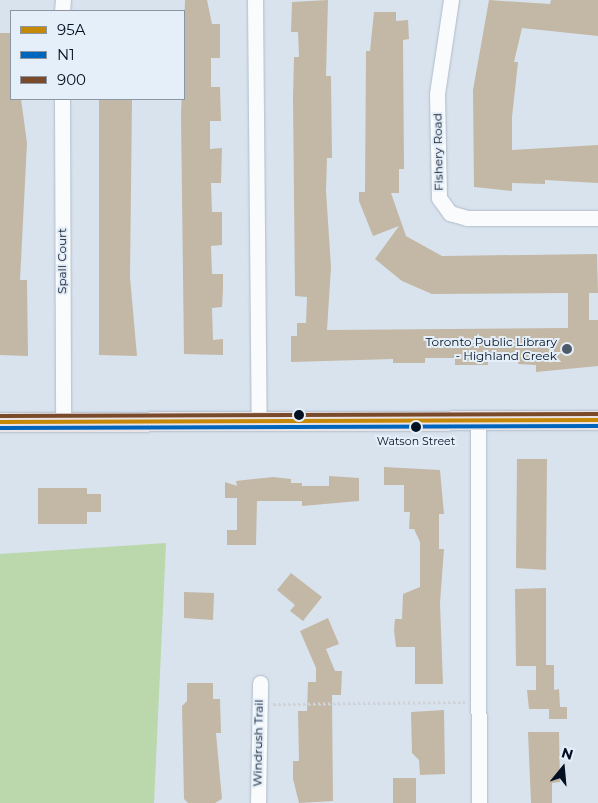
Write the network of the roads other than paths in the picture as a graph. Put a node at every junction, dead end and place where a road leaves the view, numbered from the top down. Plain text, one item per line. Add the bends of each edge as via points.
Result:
1 (255, 0) edge
2 (451, 0) edge
3 (62, 100) edge
4 (598, 218) edge
5 (598, 420) edge
6 (478, 421) junction
7 (0, 422) edge
8 (259, 422) junction
9 (63, 423) junction
10 (260, 683) dead end
11 (258, 803) edge
12 (479, 803) edge

1 - 8 street
2 - 4 street, Fishery Road via 438,94 438,198 450,213 467,218
3 - 9 street, Spall Court
5 - 6 main road
6 - 8 main road
6 - 12 street
7 - 9 main road
8 - 9 main road
10 - 11 street, Windrush Trail

